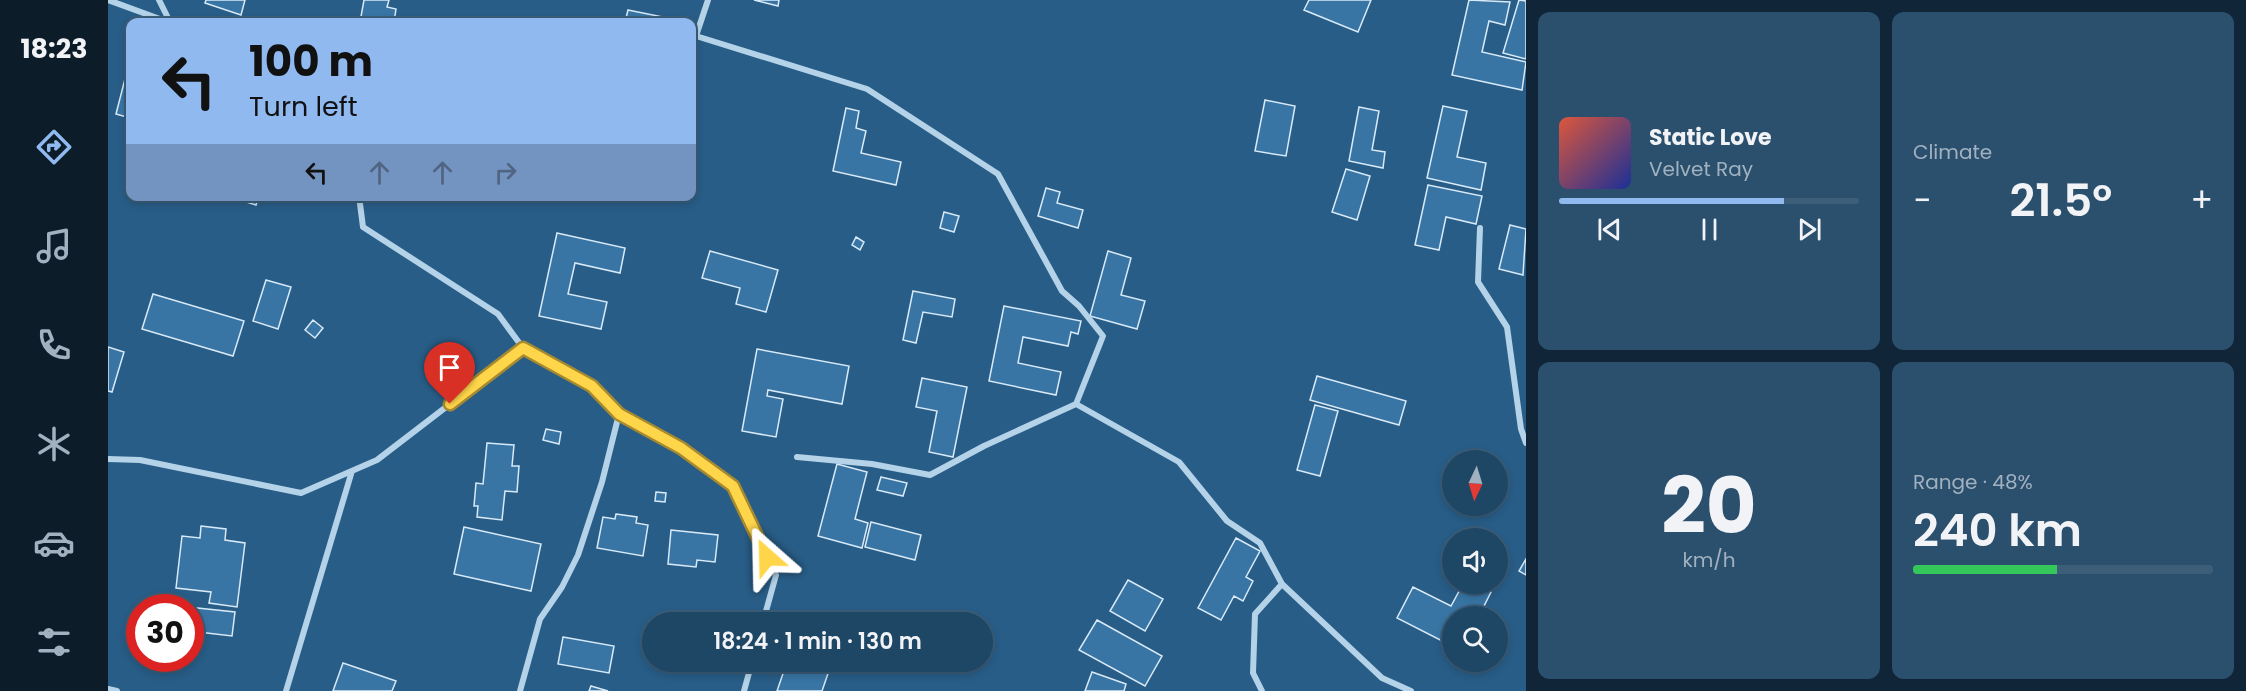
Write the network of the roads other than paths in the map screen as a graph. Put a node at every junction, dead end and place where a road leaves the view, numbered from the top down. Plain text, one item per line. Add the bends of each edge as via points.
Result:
1 (108, 0) edge
2 (159, 0) edge
3 (708, 0) edge
4 (158, 18) edge
5 (167, 18) edge
6 (360, 201) edge
7 (1480, 228) dead end
8 (523, 348) junction
9 (1076, 404) junction
10 (619, 414) junction
11 (1526, 443) edge
12 (796, 457) dead end
13 (108, 459) edge
14 (352, 471) junction
15 (1282, 584) junction
16 (766, 612) edge
17 (749, 672) edge
18 (108, 689) edge
19 (117, 691) edge
20 (286, 691) edge
21 (520, 691) edge
22 (744, 691) edge
23 (1262, 691) edge
24 (1411, 691) edge

1 - 4 street
2 - 5 street
3 - 9 street via 696,36 867,89 998,174 1062,291 1103,336
6 - 8 street via 363,227 498,314
7 - 11 street via 1478,282 1507,327
8 - 10 street via 592,386
8 - 14 street via 376,460
9 - 12 street via 930,475 872,464
9 - 15 street via 1179,462 1227,521 1260,543
10 - 16 street via 681,448 733,486 776,575
10 - 21 street via 578,555 540,619
13 - 14 street via 140,460 302,494
14 - 20 street
15 - 23 street via 1256,614 1253,673
15 - 24 street via 1383,678
17 - 22 street
18 - 19 street

